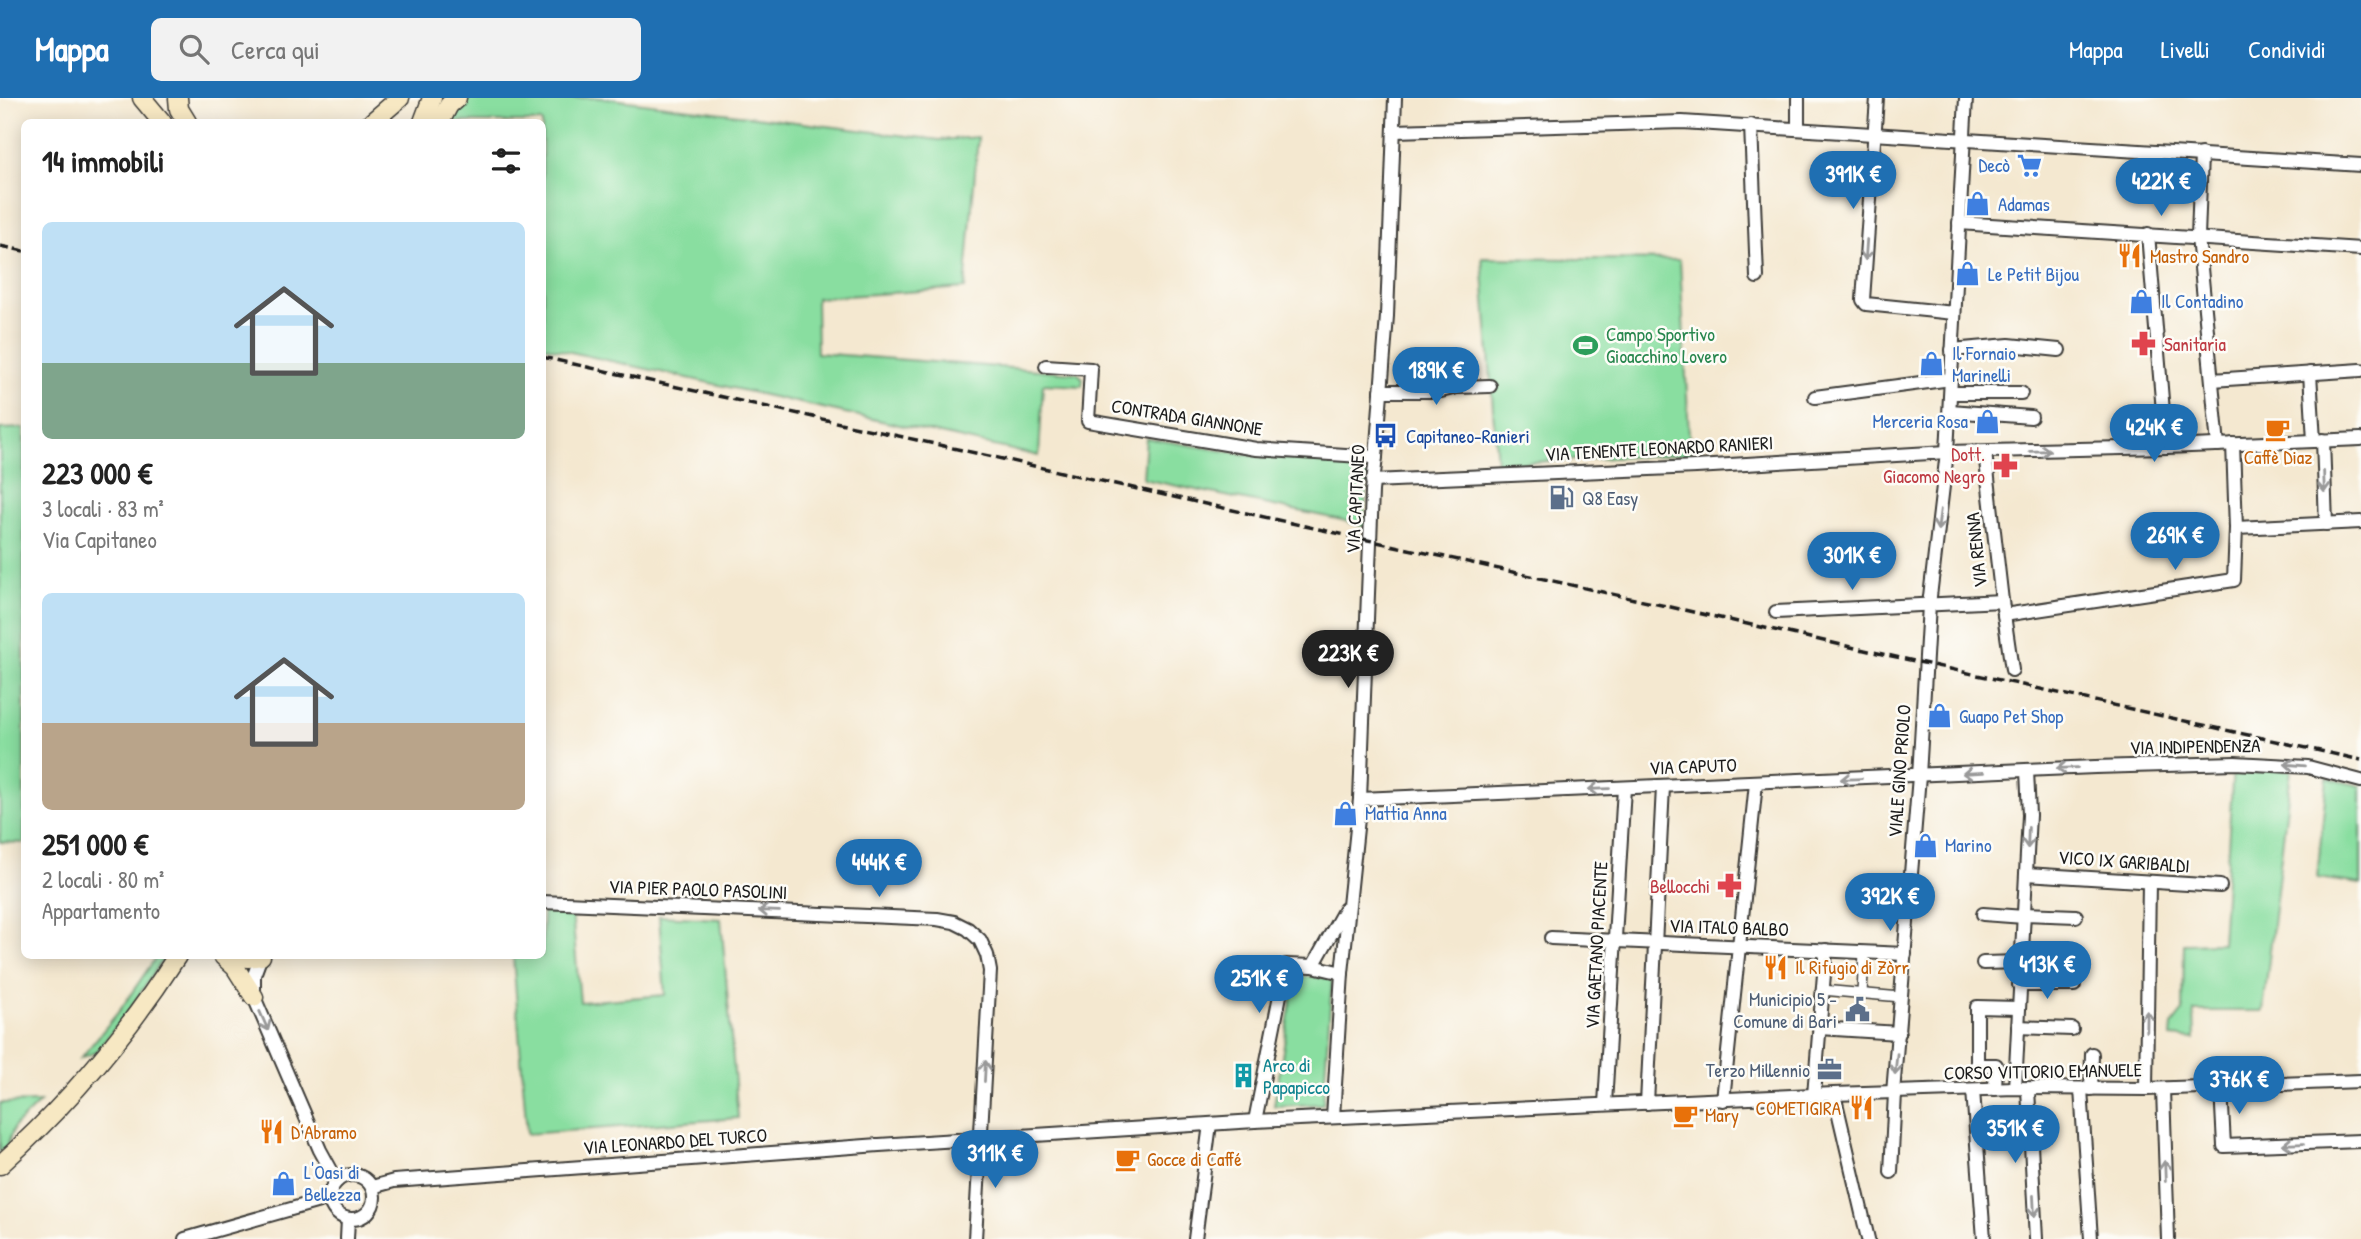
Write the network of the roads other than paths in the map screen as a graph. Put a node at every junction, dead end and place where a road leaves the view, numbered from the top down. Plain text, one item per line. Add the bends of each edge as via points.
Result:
1 (142, 98) edge
2 (178, 98) edge
3 (400, 98) edge
4 (424, 98) edge
5 (432, 98) edge
6 (457, 98) edge
7 (1395, 98) edge
8 (1798, 98) edge
9 (1877, 98) edge
10 (1966, 98) edge
11 (160, 119) edge
12 (185, 119) edge
13 (376, 119) edge
14 (421, 119) edge
15 (422, 119) edge
16 (442, 119) edge
17 (1751, 125) junction
18 (1798, 128) junction
19 (1395, 131) junction
20 (1875, 134) junction
21 (1964, 139) junction
22 (2201, 154) junction
23 (2361, 165) edge
24 (1959, 223) junction
25 (2148, 234) junction
26 (2198, 237) junction
27 (2361, 249) edge
28 (1757, 277) dead end
29 (1954, 313) junction
30 (1952, 350) junction
31 (2059, 350) dead end
32 (1046, 366) dead end
33 (2361, 370) edge
34 (2310, 373) junction
35 (1951, 379) junction
36 (2212, 380) junction
37 (1490, 386) dead end
38 (1381, 391) junction
39 (1951, 393) junction
40 (2021, 393) dead end
41 (1815, 397) dead end
42 (1950, 411) junction
43 (2031, 418) dead end
44 (2361, 439) edge
45 (2318, 440) junction
46 (2233, 444) junction
47 (2218, 445) junction
48 (2166, 447) junction
49 (1947, 452) junction
50 (1985, 452) junction
51 (1377, 457) junction
52 (1373, 481) junction
53 (2361, 522) edge
54 (2326, 524) junction
55 (2236, 528) junction
56 (2001, 601) junction
57 (1929, 605) junction
58 (1776, 612) dead end
59 (2010, 614) junction
60 (2012, 670) dead end
61 (2027, 770) junction
62 (1919, 776) junction
63 (2361, 781) edge
64 (1756, 783) junction
65 (1664, 786) junction
66 (1624, 788) junction
67 (1360, 799) junction
68 (2026, 874) junction
69 (2148, 882) junction
70 (2220, 886) dead end
71 (546, 902) edge
72 (1348, 903) junction
73 (1983, 914) dead end
74 (2024, 915) junction
75 (2076, 916) dead end
76 (1551, 938) dead end
77 (1615, 941) junction
78 (1655, 943) junction
79 (1739, 946) junction
80 (1826, 950) junction
81 (1864, 952) junction
82 (1905, 954) junction
83 (175, 959) edge
84 (191, 959) edge
85 (227, 959) edge
86 (260, 959) edge
87 (1983, 963) dead end
88 (2021, 965) junction
89 (1313, 966) junction
90 (2072, 968) dead end
91 (1342, 973) junction
92 (2020, 985) junction
93 (2074, 985) dead end
94 (156, 989) junction
95 (1822, 990) junction
96 (1862, 994) junction
97 (254, 997) junction
98 (1901, 997) junction
99 (2018, 1008) junction
100 (2018, 1027) junction
101 (1819, 1028) junction
102 (2072, 1029) dead end
103 (1899, 1033) junction
104 (2092, 1054) dead end
105 (2361, 1082) edge
106 (2221, 1087) junction
107 (2022, 1088) junction
108 (1996, 1089) junction
109 (2086, 1089) junction
110 (2146, 1089) junction
111 (2162, 1089) junction
112 (1973, 1090) junction
113 (1894, 1093) junction
114 (1834, 1094) junction
115 (1814, 1095) junction
116 (1723, 1100) junction
117 (1647, 1103) junction
118 (1605, 1104) junction
119 (1333, 1117) junction
120 (1255, 1121) junction
121 (1210, 1124) junction
122 (982, 1139) junction
123 (2361, 1141) edge
124 (0, 1165) edge
125 (1891, 1172) dead end
126 (337, 1181) junction
127 (372, 1187) junction
128 (330, 1198) junction
129 (348, 1219) junction
130 (185, 1239) edge
131 (347, 1239) edge
132 (975, 1239) edge
133 (1195, 1239) edge
134 (1868, 1239) edge
135 (1984, 1239) edge
136 (2036, 1239) edge
137 (2091, 1239) edge
138 (2168, 1239) edge

1 - 11 main road
2 - 12 main road
3 - 13 main road
4 - 14 main road
5 - 15 main road
6 - 16 main road
7 - 19 street, VIA CAPITANEO
8 - 18 street
9 - 20 street
10 - 21 street, VIALE GINO PRIOLO
17 - 18 street
17 - 19 street via 1682,121
17 - 28 street
18 - 20 street
19 - 38 street, VIA CAPITANEO
20 - 21 street
20 -> 29 street via 1863,300 1866,304
21 - 22 street
21 - 24 street, VIALE GINO PRIOLO
22 - 23 street
22 - 26 street
24 - 25 street
24 - 29 street, VIALE GINO PRIOLO
25 - 26 street
25 - 48 street
26 - 27 street
26 - 36 street
29 - 30 street, VIALE GINO PRIOLO
30 - 31 street via 2009,345
30 - 35 street, VIALE GINO PRIOLO
32 - 51 street, CONTRADA GIANNONE via 1091,369 1088,421 1256,449
33 - 34 street
34 - 36 street
34 - 45 street
35 - 39 street, VIALE GINO PRIOLO
35 - 41 street
36 - 47 street
37 - 38 street
38 - 51 street, VIA CAPITANEO
39 - 40 street
39 - 42 street, VIALE GINO PRIOLO
42 - 43 street
42 - 49 street, VIALE GINO PRIOLO
44 - 45 street, VIA TENENTE LEONARDO RANIERI
45 - 46 street, VIA TENENTE LEONARDO RANIERI
45 -> 54 street
46 - 47 street, VIA TENENTE LEONARDO RANIERI
46 - 55 street
47 - 48 street, VIA TENENTE LEONARDO RANIERI
50 -> 48 street, VIA TENENTE LEONARDO RANIERI
49 - 50 street, VIA TENENTE LEONARDO RANIERI
49 - 52 street, VIA TENENTE LEONARDO RANIERI
49 -> 57 street, VIALE GINO PRIOLO
50 - 56 street, VIA RENNA
51 - 52 street, VIA CAPITANEO
52 - 67 street, VIA CAPITANEO
53 - 54 street
54 - 55 street
55 - 59 street via 2234,580
56 - 57 street
56 - 59 street, VIA RENNA
57 - 58 street
57 - 62 street, VIALE GINO PRIOLO
59 - 60 street, VIA RENNA
61 -> 62 street, VIA CAPUTO
63 -> 61 street, VIA INDIPENDENZA via 2279,764
61 -> 68 street
62 -> 64 street, VIA CAPUTO
62 - 82 street, VIALE GINO PRIOLO
64 - 65 street, VIA CAPUTO
64 - 79 street
65 - 66 street, VIA CAPUTO
65 - 78 street
66 -> 67 street, VIA CAPUTO
66 - 77 street, VIA GAETANO PIACENTE
67 - 72 street, VIA CAPITANEO
68 - 69 street, VICO IX GARIBALDI
68 - 74 street
69 - 70 street, VICO IX GARIBALDI
110 -> 69 street
122 -> 71 street, VIA PIER PAOLO PASOLINI via 990,971 988,955 968,929 937,919
72 - 89 street
72 - 91 street, VIA CAPITANEO
73 - 74 street
74 - 75 street
74 - 88 street
76 - 77 street, VIA ITALO BALBO
77 - 78 street, VIA ITALO BALBO
77 - 118 street, VIA GAETANO PIACENTE
78 - 79 street, VIA ITALO BALBO
78 - 117 street
79 - 80 street, VIA ITALO BALBO
79 - 116 street
80 - 81 street, VIA ITALO BALBO
80 - 95 street
81 - 82 street, VIA ITALO BALBO
81 - 96 street
82 - 98 street, VIALE GINO PRIOLO
83 - 94 main road
84 - 94 main road via 175,980
85 - 97 main road
86 - 97 street
87 - 88 street
88 - 90 street
88 - 92 street
89 - 91 street
89 - 120 street via 1286,965
91 - 119 street, VIA CAPITANEO
92 - 93 street
92 - 99 street
94 - 124 main road via 81,1086
95 - 96 street
95 - 101 street
96 - 98 street
97 -> 126 street
98 - 103 street, VIALE GINO PRIOLO
99 - 100 street
99 - 108 street via 1978,1007 1977,1065 1996,1065
100 - 102 street
100 - 107 street
101 - 103 street
101 - 115 street
103 -> 113 street, VIALE GINO PRIOLO
104 - 109 street
105 - 106 street, CORSO VITTORIO EMANUELE
106 - 111 street, CORSO VITTORIO EMANUELE
123 -> 106 street via 2224,1146
107 - 108 street, CORSO VITTORIO EMANUELE
107 - 109 street, CORSO VITTORIO EMANUELE
107 -> 136 street
108 - 112 street, CORSO VITTORIO EMANUELE
109 - 110 street, CORSO VITTORIO EMANUELE
109 - 137 street
110 - 111 street, CORSO VITTORIO EMANUELE
138 -> 111 street
112 - 113 street, CORSO VITTORIO EMANUELE
112 - 135 street
113 - 114 street, CORSO VITTORIO EMANUELE
113 - 125 street, VIALE GINO PRIOLO
114 - 115 street, CORSO VITTORIO EMANUELE
114 - 134 street
115 - 116 street, CORSO VITTORIO EMANUELE
116 - 117 street, CORSO VITTORIO EMANUELE
117 - 118 street, CORSO VITTORIO EMANUELE
118 - 119 street, CORSO VITTORIO EMANUELE
119 - 120 street, VIA LEONARDO DEL TURCO
120 - 121 street, VIA LEONARDO DEL TURCO
121 - 122 street, VIA LEONARDO DEL TURCO
121 - 133 street
122 - 127 street, VIA LEONARDO DEL TURCO via 394,1181
122 - 132 street, VIA PIER PAOLO PASOLINI
126 - 127 street via 353,1175
126 - 128 street
127 - 129 street via 374,1200 369,1212
128 - 129 street via 335,1212
128 - 130 street
129 - 131 street

